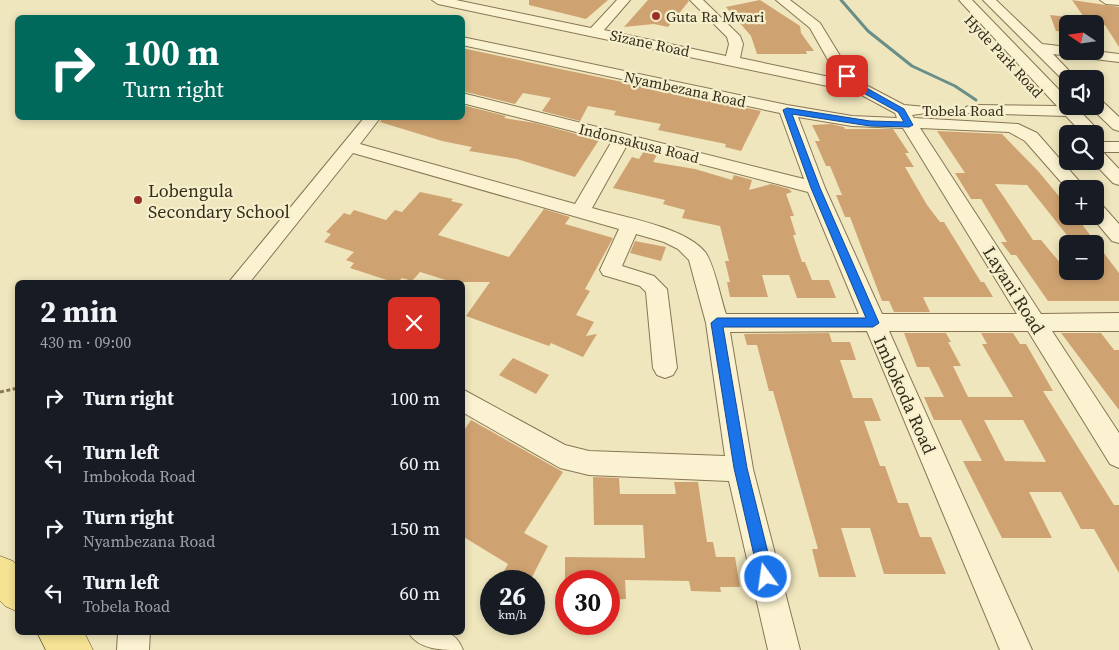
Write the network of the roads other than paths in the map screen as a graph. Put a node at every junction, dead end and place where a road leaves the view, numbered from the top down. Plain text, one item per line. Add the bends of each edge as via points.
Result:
1 (438, 0) edge
2 (624, 0) edge
3 (696, 0) edge
4 (782, 0) edge
5 (953, 0) edge
6 (965, 0) edge
7 (989, 0) edge
8 (1106, 0) edge
9 (1119, 2) edge
10 (475, 4) edge
11 (596, 32) junction
12 (465, 42) edge
13 (1038, 48) junction
14 (1119, 58) edge
15 (732, 60) junction
16 (1061, 70) edge
17 (860, 88) junction
18 (1059, 98) edge
19 (465, 99) edge
20 (787, 110) junction
21 (1054, 110) junction
22 (1059, 110) edge
23 (1104, 112) edge
24 (1075, 115) edge
25 (905, 118) junction
26 (370, 120) edge
27 (1068, 125) edge
28 (1084, 125) edge
29 (1119, 126) edge
30 (622, 139) junction
31 (348, 146) junction
32 (1104, 148) edge
33 (1104, 150) edge
34 (1119, 162) edge
35 (1119, 179) edge
36 (1069, 180) edge
37 (816, 188) junction
38 (580, 212) junction
39 (1104, 219) edge
40 (630, 226) junction
41 (1119, 236) edge
42 (249, 279) edge
43 (1034, 322) junction
44 (1119, 322) edge
45 (717, 323) junction
46 (873, 323) junction
47 (665, 368) dead end
48 (465, 401) edge
49 (1119, 456) edge
50 (740, 468) junction
51 (0, 574) edge
52 (15, 589) edge
53 (59, 635) edge
54 (134, 635) edge
55 (428, 635) edge
56 (73, 650) edge
57 (133, 650) edge
58 (446, 650) edge
59 (784, 650) edge
60 (1016, 650) edge

1 - 10 street, Sizane Road
2 - 11 street
3 - 15 street via 733,36 736,44
4 - 17 street, Tobela Road via 815,26 839,67
5 - 21 street, Hyde Park Road
6 - 18 street, Hyde Park Road
7 - 13 street
8 - 9 street
10 - 11 street, Sizane Road
11 - 15 street, Sizane Road
12 - 20 street, Nyambezana Road
13 - 14 street
13 - 16 street
15 - 17 street, Sizane Road
17 - 25 street, Tobela Road
19 - 30 street, Indonsakusa Road
20 - 25 street, Nyambezana Road via 870,123
20 - 37 street, Imbokoda Road
21 - 22 street, Tobela Road
21 - 25 street, Tobela Road
21 - 27 street, Hyde Park Road
23 - 29 street
24 - 28 street, Hyde Park Road
25 - 36 street via 1005,126 1018,130 1031,137
25 - 43 street, Layani Road
26 - 31 street
30 - 37 street, Indonsakusa Road
30 - 38 street
31 - 38 street
31 - 42 street
32 - 34 street
33 - 35 street
37 - 46 street, Imbokoda Road
38 - 40 street
39 - 41 street
40 - 45 street via 685,244 698,257
40 - 47 street via 610,270 647,281 656,290
43 - 44 street
43 - 46 street
43 - 49 street, Layani Road
45 - 46 street
45 - 50 street
46 - 60 street, Imbokoda Road
48 - 50 street via 560,456 573,460
50 - 59 street
51 - 52 main road
53 - 56 main road
54 - 57 street
55 - 58 street

